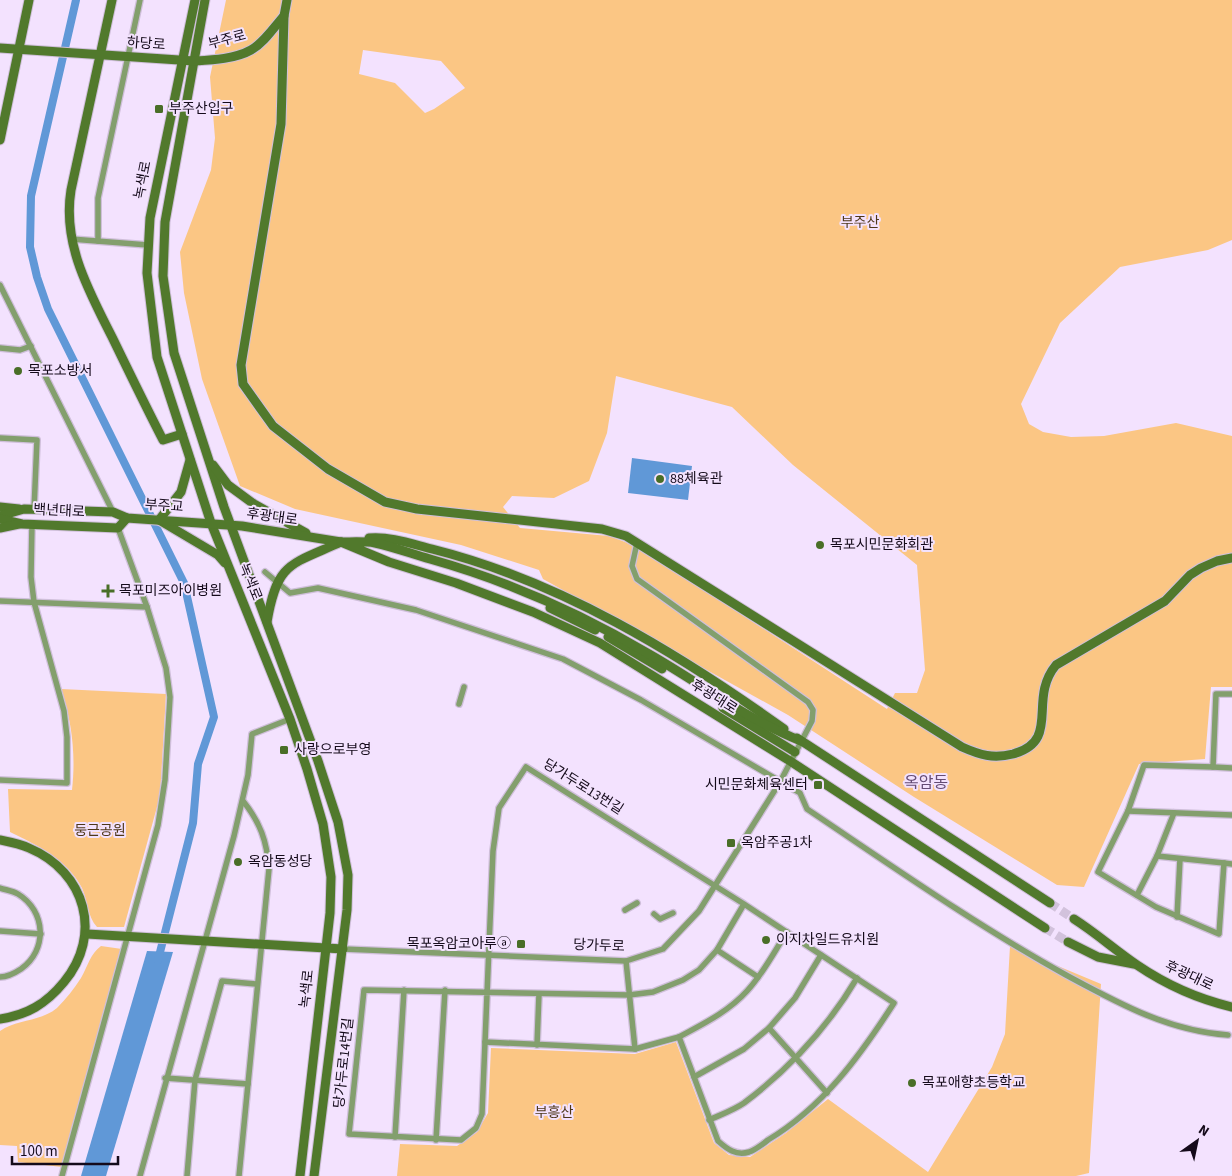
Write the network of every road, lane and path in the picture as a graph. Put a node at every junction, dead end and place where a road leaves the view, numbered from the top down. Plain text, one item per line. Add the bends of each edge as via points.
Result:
1 (29, 0) edge
2 (112, 0) edge
3 (140, 0) edge
4 (195, 0) edge
5 (205, 0) edge
6 (287, 0) edge
7 (284, 16) junction
8 (0, 48) edge
9 (19, 49) junction
10 (99, 54) junction
11 (128, 56) junction
12 (182, 60) junction
13 (194, 61) junction
14 (2, 120) edge
15 (0, 140) edge
16 (72, 239) junction
17 (98, 241) junction
18 (148, 245) junction
19 (0, 285) edge
20 (31, 346) junction
21 (0, 348) edge
22 (182, 434) junction
23 (0, 438) edge
24 (190, 459) junction
25 (209, 460) junction
26 (0, 507) edge
27 (24, 509) junction
28 (34, 510) junction
29 (114, 512) junction
30 (0, 518) edge
31 (127, 518) junction
32 (158, 520) junction
33 (200, 522) joint
34 (211, 523) junction
35 (22, 524) junction
36 (32, 524) junction
37 (232, 526) junction
38 (0, 528) edge
39 (118, 528) junction
40 (313, 537) junction
41 (341, 542) junction
42 (637, 543) junction
43 (1232, 558) edge
44 (228, 566) junction
45 (265, 572) dead end
46 (277, 582) junction
47 (0, 601) edge
48 (34, 602) junction
49 (147, 607) junction
50 (266, 622) junction
51 (464, 687) dead end
52 (1232, 694) edge
53 (459, 704) dead end
54 (290, 718) junction
55 (800, 741) junction
56 (795, 752) junction
57 (790, 761) junction
58 (1213, 767) junction
59 (1232, 768) edge
60 (0, 780) edge
61 (780, 782) junction
62 (242, 801) junction
63 (1128, 811) junction
64 (1174, 813) junction
65 (1232, 815) edge
66 (0, 840) edge
67 (1157, 856) junction
68 (1180, 859) junction
69 (1224, 863) junction
70 (1232, 864) edge
71 (716, 886) junction
72 (0, 888) edge
73 (1137, 895) junction
74 (636, 903) dead end
75 (1050, 903) tunnel mouth
76 (744, 904) junction
77 (625, 910) dead end
78 (673, 912) dead end
79 (654, 914) dead end
80 (1177, 918) junction
81 (1074, 919) tunnel mouth
82 (1045, 928) tunnel mouth
83 (0, 932) edge
84 (787, 932) junction
85 (41, 934) junction
86 (87, 934) junction
87 (130, 936) junction
88 (201, 940) junction
89 (1068, 942) tunnel mouth
90 (261, 944) junction
91 (326, 948) junction
92 (343, 948) junction
93 (717, 950) junction
94 (489, 954) junction
95 (822, 955) junction
96 (626, 961) junction
97 (1137, 964) junction
98 (0, 977) edge
99 (758, 977) junction
100 (857, 978) junction
101 (257, 984) junction
102 (404, 990) junction
103 (445, 990) junction
104 (487, 991) junction
105 (539, 994) junction
106 (629, 995) junction
107 (1232, 1007) edge
108 (0, 1019) edge
109 (769, 1028) junction
110 (1228, 1035) dead end
111 (679, 1037) junction
112 (485, 1042) junction
113 (537, 1045) junction
114 (635, 1049) junction
115 (797, 1057) junction
116 (694, 1077) junction
117 (166, 1078) junction
118 (195, 1080) junction
119 (248, 1084) junction
120 (828, 1093) junction
121 (709, 1120) junction
122 (395, 1136) junction
123 (436, 1140) junction
124 (62, 1176) edge
125 (140, 1176) edge
126 (186, 1176) edge
127 (239, 1176) edge
128 (300, 1176) edge
129 (314, 1176) edge

1 - 9 street
2 - 10 street
3 - 11 street
4 - 12 street, 녹색로
5 - 13 street, 녹색로
6 - 7 street
7 - 13 street, 부주로 via 251,50 223,58
7 - 42 street via 281,124 241,365 243,384 255,402 273,426 328,469 385,502 417,509 602,529
8 - 9 street
9 - 10 street, 하당로
9 - 14 street
10 - 11 street, 하당로
10 - 16 street via 69,204
11 - 12 street, 하당로
11 - 17 street via 98,198
12 - 13 street, 하당로
12 - 18 street, 녹색로 via 150,218
13 - 25 street, 녹색로 via 165,222 163,276 174,354
14 - 15 street
16 - 17 street
16 - 22 street via 83,279 163,440
17 - 18 street
18 - 22 street, 녹색로 via 147,273 157,358
19 - 20 street
20 - 21 street via 20,350
20 - 29 street
22 - 24 street, 녹색로
23 - 28 street via 37,440
24 - 32 street via 176,499
24 - 34 street, 녹색로
25 - 37 street, 녹색로
25 - 40 street via 228,485 254,504
26 - 27 street
27 - 28 street, 백년대로
27 - 30 street, 백년대로
28 - 29 street, 백년대로
29 - 31 street
30 - 35 street, 백년대로
31 - 32 street, 부주교
31 - 39 street
32 - 33 street, 부주교
32 - 44 street via 218,555
33 - 34 street, 후광대로
34 - 37 street, 후광대로
34 - 44 street, 녹색로
35 - 36 street, 백년대로
35 - 38 street
36 - 39 street, 백년대로
36 - 48 street
37 - 40 street, 후광대로
37 - 50 street, 녹색로
39 - 49 street
40 - 41 street, 후광대로
41 - 46 street via 293,564
41 - 55 street, 후광대로 via 374,543 463,568 538,596 587,619 650,654 718,698
41 - 56 street, 후광대로 via 461,573 529,598 590,627
41 - 57 street, 후광대로 via 533,612 600,643
42 - 43 street via 962,747 984,757 1000,757 1028,750 1038,741 1045,684 1056,665 1165,601 1201,568
42 - 55 street, 당가두로 via 632,566 637,578 808,702 813,710 812,721
44 - 54 street, 녹색로
45 - 46 street
46 - 50 street
46 - 61 street via 290,593 318,588 416,610 563,660 641,700
47 - 48 street
48 - 49 street
48 - 60 street via 64,711 67,783
49 - 87 street via 166,668 168,739 163,804
50 - 92 street, 녹색로 via 338,822 348,875
51 - 53 street
52 - 58 street via 1216,694
54 - 62 street via 252,734
54 - 91 street, 녹색로 via 324,832 331,877
55 - 56 street, 당가두로
55 - 75 street, 후광대로
56 - 57 street, 당가두로
57 - 61 street, 당가두로
57 - 82 street, 후광대로
58 - 59 street
58 - 63 street via 1144,765
61 - 71 street, 당가두로
61 - 110 street via 800,792 807,809 1033,957 1162,1022 1200,1033
62 - 88 street
62 - 90 street via 259,824 267,847
63 - 64 street
63 - 73 street via 1098,872
64 - 65 street
64 - 67 street
66 - 86 street via 30,848 58,867 73,885 85,910
67 - 68 street
67 - 73 street
68 - 69 street
68 - 80 street
69 - 70 street
69 - 80 street via 1219,934
71 - 76 street
71 - 94 street, 당가두로13번길 via 526,767 498,808
71 - 96 street, 당가두로 via 699,912 663,949
72 - 85 street via 17,893 29,903 38,916
73 - 80 street
74 - 77 street
76 - 84 street
76 - 93 street
78 - 79 street via 660,918
81 - 97 street, 후광대로
83 - 85 street
84 - 95 street
84 - 99 street
85 - 98 street via 30,961 14,974
86 - 87 street
86 - 108 street via 74,970 52,996 28,1012
87 - 88 street
87 - 124 street
88 - 90 street
88 - 117 street
89 - 97 street, 후광대로 via 1098,957
90 - 91 street
90 - 101 street
91 - 92 street
91 - 128 street, 녹색로
92 - 94 street, 당가두로
92 - 129 street, 녹색로
93 - 99 street
93 - 106 street via 699,970 682,980 653,992
94 - 96 street, 당가두로
94 - 104 street
95 - 100 street
95 - 109 street via 795,998
96 - 106 street
97 - 107 street, 후광대로 via 1195,996
99 - 111 street via 725,1010
100 - 115 street via 836,1011
100 - 120 street via 894,1003
101 - 118 street via 222,982
101 - 119 street
102 - 103 street, 당가두로14번길
102 - 122 street
102 - 122 street, 당가두로14번길 via 364,990 350,1134
103 - 104 street, 당가두로14번길
103 - 123 street
104 - 105 street
104 - 112 street, 당가두로14번길
105 - 106 street
105 - 113 street
106 - 114 street
109 - 115 street
109 - 116 street via 744,1049
111 - 114 street
111 - 116 street
112 - 113 street
112 - 123 street, 당가두로14번길 via 482,1114 476,1128 461,1140
113 - 114 street
115 - 120 street
115 - 121 street via 742,1104
116 - 121 street
117 - 118 street
117 - 125 street
118 - 119 street
118 - 126 street
119 - 127 street
120 - 121 street via 788,1128 748,1152 731,1152 718,1141
122 - 123 street, 당가두로14번길

